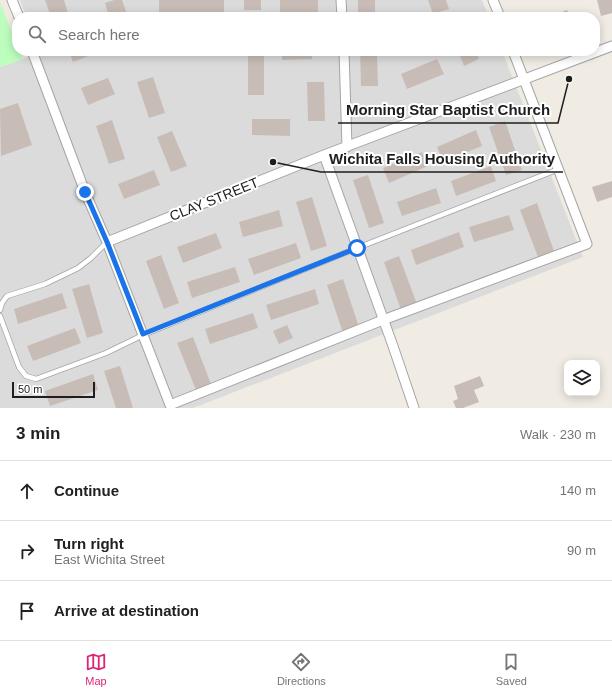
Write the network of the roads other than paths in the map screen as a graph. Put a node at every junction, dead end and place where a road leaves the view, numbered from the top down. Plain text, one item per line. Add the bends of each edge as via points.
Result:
1 (12, 0) edge
2 (341, 0) edge
3 (493, 0) edge
4 (17, 12) edge
5 (342, 12) edge
6 (498, 12) edge
7 (612, 46) edge
8 (600, 50) edge
9 (34, 56) edge
10 (344, 56) edge
11 (515, 56) edge
12 (585, 56) edge
13 (524, 79) junction
14 (347, 146) junction
15 (324, 155) junction
16 (559, 169) junction
17 (107, 242) junction
18 (357, 248) junction
19 (0, 310) edge
20 (0, 316) edge
21 (384, 320) junction
22 (143, 334) junction
23 (414, 408) edge

1 - 4 street
2 - 5 street
3 - 6 street
7 - 8 street, CLAY STREET
9 - 17 street via 85,192
10 - 14 street
11 - 13 street
12 - 13 street, CLAY STREET
13 - 14 street, CLAY STREET
13 - 16 street
14 - 15 street, CLAY STREET
15 - 17 street, CLAY STREET
15 - 18 street
16 - 18 lane
16 - 21 street via 587,244
17 - 19 lane via 78,268 45,284 7,296
17 - 22 street
18 - 21 street
18 - 22 lane
20 - 22 lane via 19,367 26,376 36,379 106,353
21 - 22 street via 170,405
21 - 23 street

